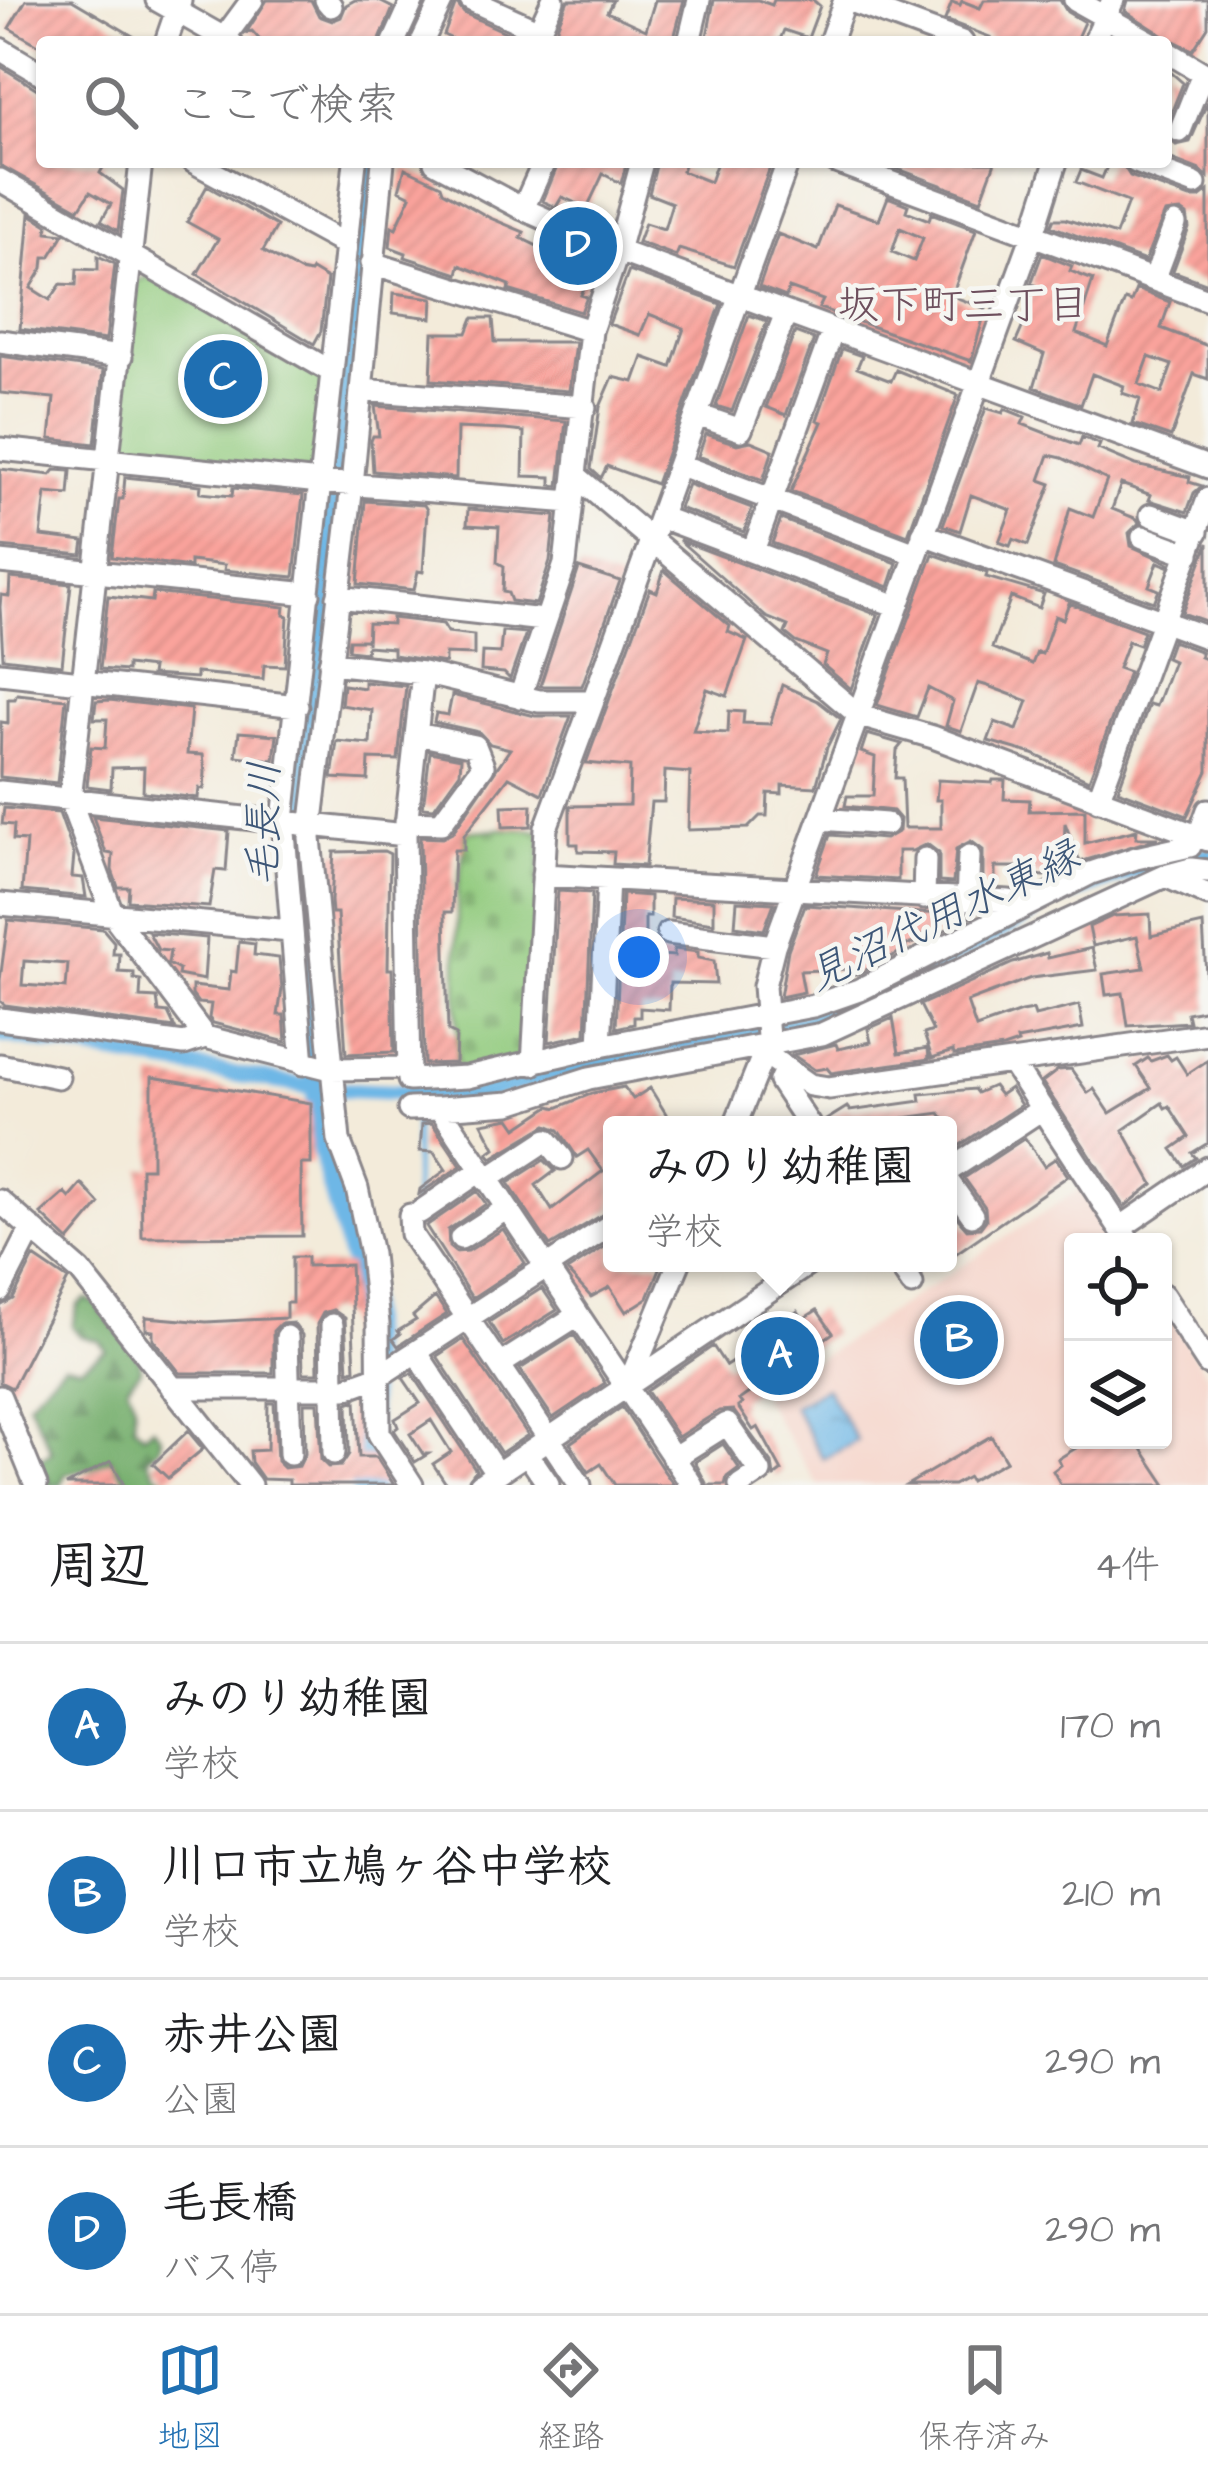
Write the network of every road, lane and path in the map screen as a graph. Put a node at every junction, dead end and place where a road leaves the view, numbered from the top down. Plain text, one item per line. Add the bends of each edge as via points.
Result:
1 (252, 0) edge
2 (413, 0) edge
3 (442, 0) edge
4 (471, 0) edge
5 (553, 0) edge
6 (698, 0) edge
7 (846, 0) edge
8 (1075, 0) edge
9 (171, 4) edge
10 (1108, 7) edge
11 (167, 36) edge
12 (222, 36) edge
13 (230, 36) edge
14 (397, 36) edge
15 (430, 36) edge
16 (535, 36) edge
17 (540, 36) edge
18 (690, 36) edge
19 (832, 36) edge
20 (945, 36) edge
21 (1096, 36) edge
22 (1143, 36) edge
23 (0, 49) edge
24 (1172, 55) edge
25 (36, 70) edge
26 (1205, 75) edge
27 (1180, 131) dead end
28 (140, 168) edge
29 (205, 168) edge
30 (354, 168) edge
31 (382, 168) edge
32 (541, 168) edge
33 (640, 168) edge
34 (786, 168) edge
35 (852, 168) edge
36 (1054, 168) edge
37 (1152, 168) edge
38 (477, 172) edge
39 (0, 180) edge
40 (1195, 184) dead end
41 (524, 209) junction
42 (1175, 224) dead end
43 (1034, 234) junction
44 (346, 245) junction
45 (618, 251) junction
46 (131, 259) junction
47 (372, 263) junction
48 (1154, 280) junction
49 (740, 294) junction
50 (1208, 300) edge
51 (786, 313) junction
52 (832, 330) junction
53 (591, 331) junction
54 (0, 340) edge
55 (121, 357) junction
56 (332, 372) junction
57 (979, 385) junction
58 (362, 391) junction
59 (585, 406) junction
60 (697, 415) junction
61 (0, 449) edge
62 (110, 460) junction
63 (680, 465) junction
64 (1208, 467) edge
65 (576, 476) junction
66 (320, 482) junction
67 (352, 485) junction
68 (773, 499) junction
69 (1208, 499) edge
70 (572, 502) junction
71 (1151, 514) dead end
72 (660, 517) junction
73 (1197, 532) junction
74 (1143, 537) dead end
75 (650, 541) junction
76 (919, 544) junction
77 (753, 551) junction
78 (1189, 554) junction
79 (0, 562) edge
80 (95, 573) junction
81 (309, 595) junction
82 (338, 597) junction
83 (897, 605) junction
84 (543, 620) junction
85 (1165, 622) junction
86 (1208, 638) edge
87 (330, 663) junction
88 (0, 673) edge
89 (423, 673) junction
90 (81, 685) junction
91 (520, 697) junction
92 (593, 700) junction
93 (298, 706) junction
94 (860, 716) junction
95 (417, 734) junction
96 (0, 792) edge
97 (70, 800) junction
98 (1098, 800) junction
99 (1208, 810) edge
100 (821, 819) junction
101 (283, 820) junction
102 (311, 823) junction
103 (886, 824) dead end
104 (405, 828) junction
105 (1198, 849) edge
106 (969, 856) dead end
107 (925, 860) dead end
108 (543, 875) junction
109 (1166, 876) junction
110 (608, 879) junction
111 (794, 890) junction
112 (1208, 895) edge
113 (924, 898) junction
114 (967, 900) junction
115 (0, 905) edge
116 (1023, 906) junction
117 (113, 915) junction
118 (290, 931) junction
119 (668, 933) dead end
120 (774, 946) junction
121 (765, 1012) junction
122 (0, 1019) edge
123 (1208, 1034) edge
124 (205, 1037) junction
125 (767, 1045) junction
126 (600, 1046) junction
127 (1012, 1063) junction
128 (303, 1064) junction
129 (533, 1064) junction
130 (0, 1065) edge
131 (406, 1068) junction
132 (331, 1069) junction
133 (785, 1070) junction
134 (58, 1076) dead end
135 (440, 1108) junction
136 (409, 1109) dead end
137 (1042, 1109) junction
138 (739, 1116) edge
139 (803, 1116) edge
140 (562, 1158) dead end
141 (957, 1165) edge
142 (1208, 1168) edge
143 (483, 1175) junction
144 (957, 1193) edge
145 (0, 1201) edge
146 (506, 1209) junction
147 (972, 1215) dead end
148 (32, 1228) junction
149 (603, 1231) edge
150 (1123, 1233) edge
151 (1127, 1233) edge
152 (461, 1238) dead end
153 (548, 1267) junction
154 (675, 1272) edge
155 (796, 1272) edge
156 (904, 1272) edge
157 (912, 1284) dead end
158 (0, 1291) edge
159 (1172, 1307) edge
160 (578, 1315) junction
161 (468, 1319) junction
162 (332, 1325) dead end
163 (287, 1337) dead end
164 (416, 1352) junction
165 (1205, 1353) edge
166 (508, 1360) dead end
167 (379, 1376) junction
168 (172, 1388) junction
169 (627, 1388) junction
170 (289, 1389) junction
171 (332, 1389) junction
172 (0, 1397) edge
173 (550, 1438) junction
174 (334, 1453) dead end
175 (527, 1453) junction
176 (290, 1454) dead end
177 (674, 1458) junction
178 (491, 1480) edge
179 (548, 1484) edge
180 (36, 1485) edge
181 (250, 1485) edge
182 (412, 1485) edge
183 (580, 1485) edge
184 (692, 1485) edge
185 (740, 1485) edge

1 - 13 street
2 - 14 street
3 - 15 street
4 - 16 street
5 - 17 street
6 - 18 street
7 - 19 street
7 - 20 street
8 - 10 street
9 - 11 street
9 - 12 street
10 - 21 street
10 - 22 street
23 - 25 street
24 - 26 street
26 - 27 street
28 - 46 street
29 - 44 street
30 - 44 street
31 - 47 street
32 - 41 street
33 - 45 street
34 - 49 street
35 - 43 street
36 - 43 street
37 - 40 street
38 - 41 street
39 - 46 street
41 - 45 street
42 - 48 street
43 - 48 street
43 - 57 street
44 - 56 street
45 - 49 street
45 - 53 street
46 - 55 street
46 - 56 street
47 - 53 street
47 - 58 street
48 - 50 street
49 - 51 street
49 - 60 street
51 - 52 street
51 - 60 street via 741,430
52 - 57 street
52 - 68 street
53 - 59 street
54 - 55 street
55 - 62 street
56 - 66 street
57 - 64 street
57 - 76 street
58 - 59 street
58 - 67 street
59 - 65 street
60 - 63 street
61 - 62 street
62 - 66 street
62 - 80 street
63 - 68 street
63 - 72 street
65 - 70 street
65 - 75 street
66 - 67 street
66 - 81 street
67 - 70 street
67 - 82 street
68 - 76 street
68 - 77 street
69 - 73 street
70 - 84 street via 565,564
71 - 73 street
72 - 75 street
72 - 77 street
73 - 78 street
74 - 78 street
75 - 92 street
75 - 94 street
76 - 83 street
76 - 85 street
77 - 83 street
78 - 85 street
79 - 80 street
80 - 81 street
80 - 90 street
81 - 93 street
82 - 84 street
82 - 87 street
83 - 94 street
84 - 91 street
85 - 86 street
85 - 98 street
87 - 89 street
87 - 102 street
88 - 90 street
89 - 91 street
89 - 95 street
90 - 93 street
90 - 97 street
91 - 92 street
92 - 108 street via 546,828
93 - 101 street
94 - 98 street
94 - 100 street
95 - 104 street
95 - 104 street via 475,746 483,766 441,823
96 - 97 street
97 - 101 street
97 - 117 street
98 - 105 street
99 - 105 street
100 - 103 street
100 - 111 street
101 - 102 street
101 - 118 street
102 - 104 street
102 - 132 street
104 - 131 street
105 - 109 street
105 - 116 street via 1113,864
106 - 114 street
107 - 113 street
108 - 110 street
108 - 129 street
109 - 112 street
109 - 125 street via 868,1015
110 - 111 street
110 - 126 street
111 - 113 street
111 - 120 street
113 - 114 street
114 - 116 street
115 - 117 street
116 - 121 street via 859,990
117 - 118 street
117 - 124 street
118 - 128 street
119 - 120 street
120 - 121 street
121 - 125 street
121 - 126 street
122 - 124 street via 184,1044
123 - 127 street
124 - 128 street
125 - 133 street
125 - 135 street via 589,1078 510,1102
125 - 138 street
126 - 129 street
127 - 133 street via 829,1088
127 - 137 street
128 - 132 street
129 - 131 street via 409,1080
130 - 134 street
131 - 132 street
132 - 167 street via 339,1140 371,1255
133 - 139 street via 780,1081
135 - 136 street
135 - 143 street
137 - 141 street
137 - 150 street
140 - 143 street via 547,1140
142 - 151 street
143 - 146 street
143 - 161 street via 415,1214 411,1234
144 - 147 street
145 - 148 street
146 - 152 street
146 - 153 street
148 - 158 street
148 - 168 street via 80,1271
149 - 153 street
153 - 160 street
153 - 161 street
154 - 169 street
155 - 169 street
156 - 157 street
159 - 165 street
160 - 166 street
160 - 169 street
161 - 164 street
161 - 173 street
162 - 171 street
163 - 170 street
164 - 167 street
164 - 178 street
167 - 171 street
167 - 182 street via 379,1434
168 - 170 street
168 - 181 street
169 - 173 street
169 - 177 street
170 - 171 street
170 - 176 street
171 - 174 street
172 - 180 street
173 - 175 street
173 - 183 street
175 - 178 street
175 - 179 street
177 - 184 street
177 - 185 street via 727,1424 760,1472

